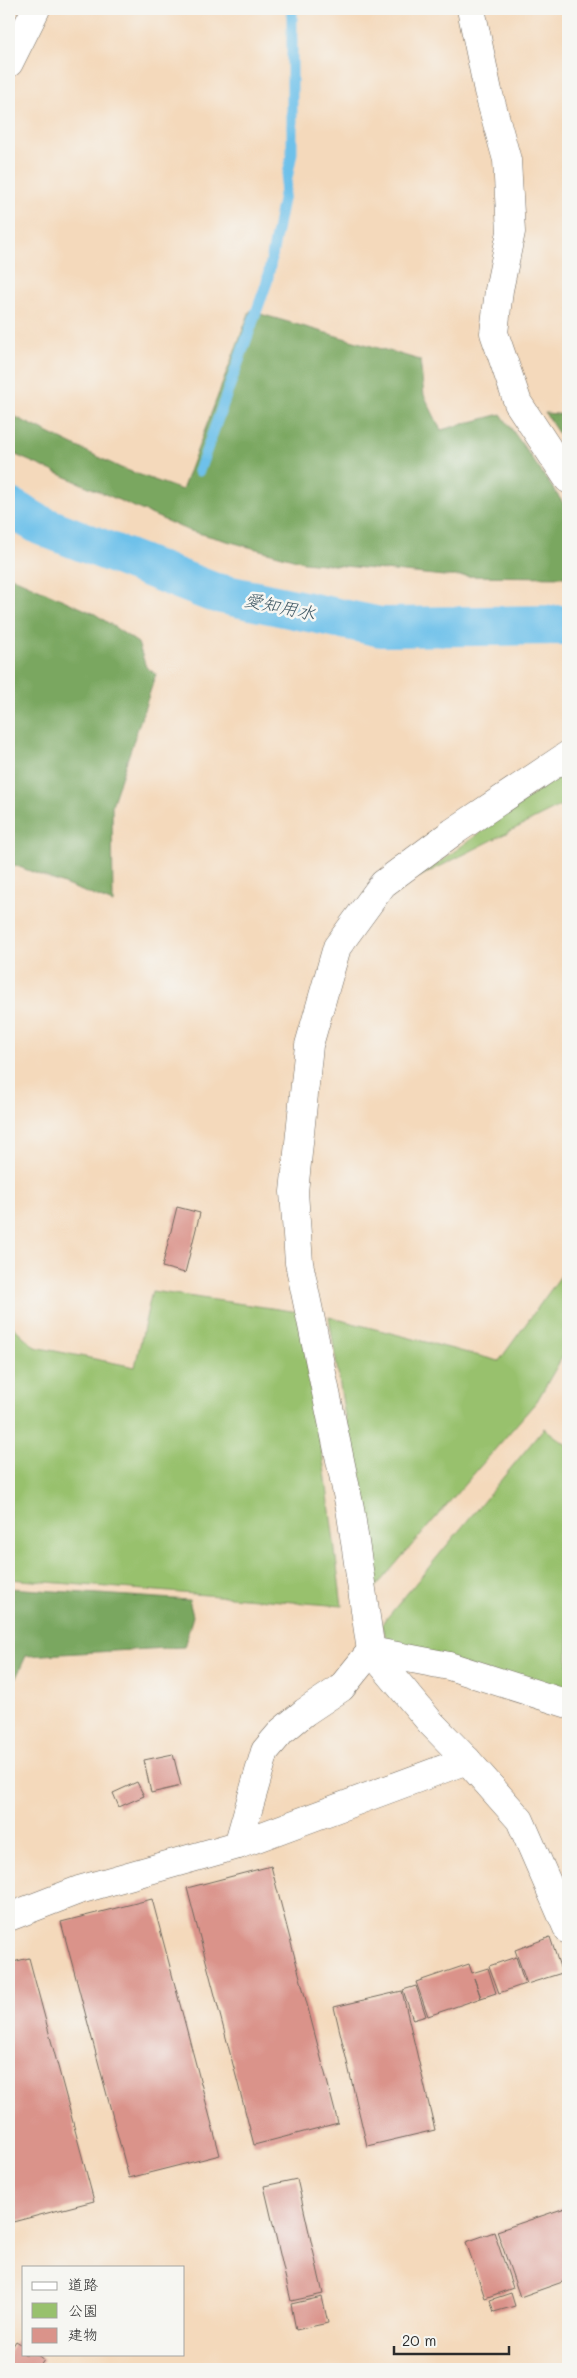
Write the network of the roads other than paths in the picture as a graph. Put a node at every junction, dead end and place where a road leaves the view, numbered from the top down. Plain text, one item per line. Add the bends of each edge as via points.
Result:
1 (36, 9) edge
2 (471, 9) edge
3 (9, 63) edge
4 (568, 479) edge
5 (568, 755) edge
6 (371, 1651) junction
7 (568, 1704) edge
8 (467, 1760) junction
9 (238, 1845) junction
10 (9, 1917) edge
11 (568, 1930) edge

1 - 3 street
2 - 4 street via 507,160 511,232 494,333 518,403
5 - 6 street via 453,832 383,884 337,947 310,1045 294,1192 299,1263 350,1508
6 - 7 street via 449,1666
6 - 8 street via 431,1724
6 - 9 street via 341,1688 282,1731 265,1751
8 - 9 street
8 - 11 street via 520,1820
9 - 10 street via 79,1890

